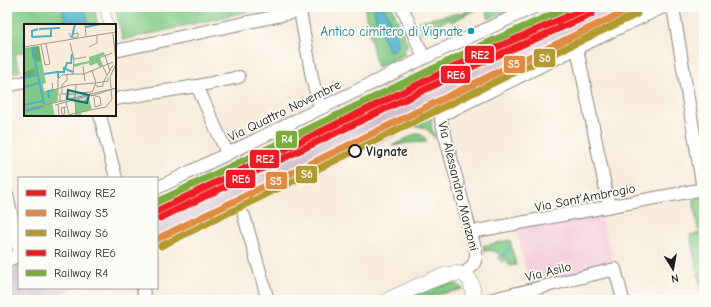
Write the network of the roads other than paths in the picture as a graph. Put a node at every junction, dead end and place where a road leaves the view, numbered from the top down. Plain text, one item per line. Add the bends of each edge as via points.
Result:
1 (104, 7) edge
2 (402, 7) edge
3 (534, 7) edge
4 (663, 7) edge
5 (673, 7) edge
6 (109, 24) edge
7 (577, 48) junction
8 (116, 51) edge
9 (424, 58) junction
10 (239, 77) dead end
11 (24, 82) edge
12 (7, 86) edge
13 (197, 86) junction
14 (116, 99) edge
15 (320, 107) junction
16 (100, 116) edge
17 (227, 153) junction
18 (116, 177) edge
19 (158, 188) edge
20 (704, 189) edge
21 (7, 194) edge
22 (609, 206) junction
23 (244, 216) dead end
24 (471, 232) junction
25 (18, 247) edge
26 (18, 256) edge
27 (7, 261) edge
28 (463, 274) junction
29 (143, 289) edge
30 (145, 300) edge
31 (268, 300) edge
32 (388, 300) edge
33 (474, 300) edge
34 (489, 300) edge
35 (622, 300) edge

1 - 6 street
2 - 9 street
3 - 9 street, Via Quattro Novembre
4 - 7 street
5 - 20 street
7 - 22 street
7 - 24 street, Via Alessandro Manzoni via 441,116
8 - 15 street via 300,11
9 - 15 street, Via Quattro Novembre
10 - 13 street
11 - 12 street
13 - 14 street
13 - 17 street
15 - 17 street, Via Quattro Novembre
16 - 18 street
17 - 19 street, Via Quattro Novembre
20 - 22 street, Via Sant'Ambrogio
21 - 25 street
22 - 24 street, Via Sant'Ambrogio
23 - 31 street
24 - 28 street, Via Alessandro Manzoni via 476,258 470,269
26 - 27 street
28 - 32 street via 448,274
28 - 33 street via 470,282
29 - 30 street
34 - 35 street, Via Asilo via 618,268

